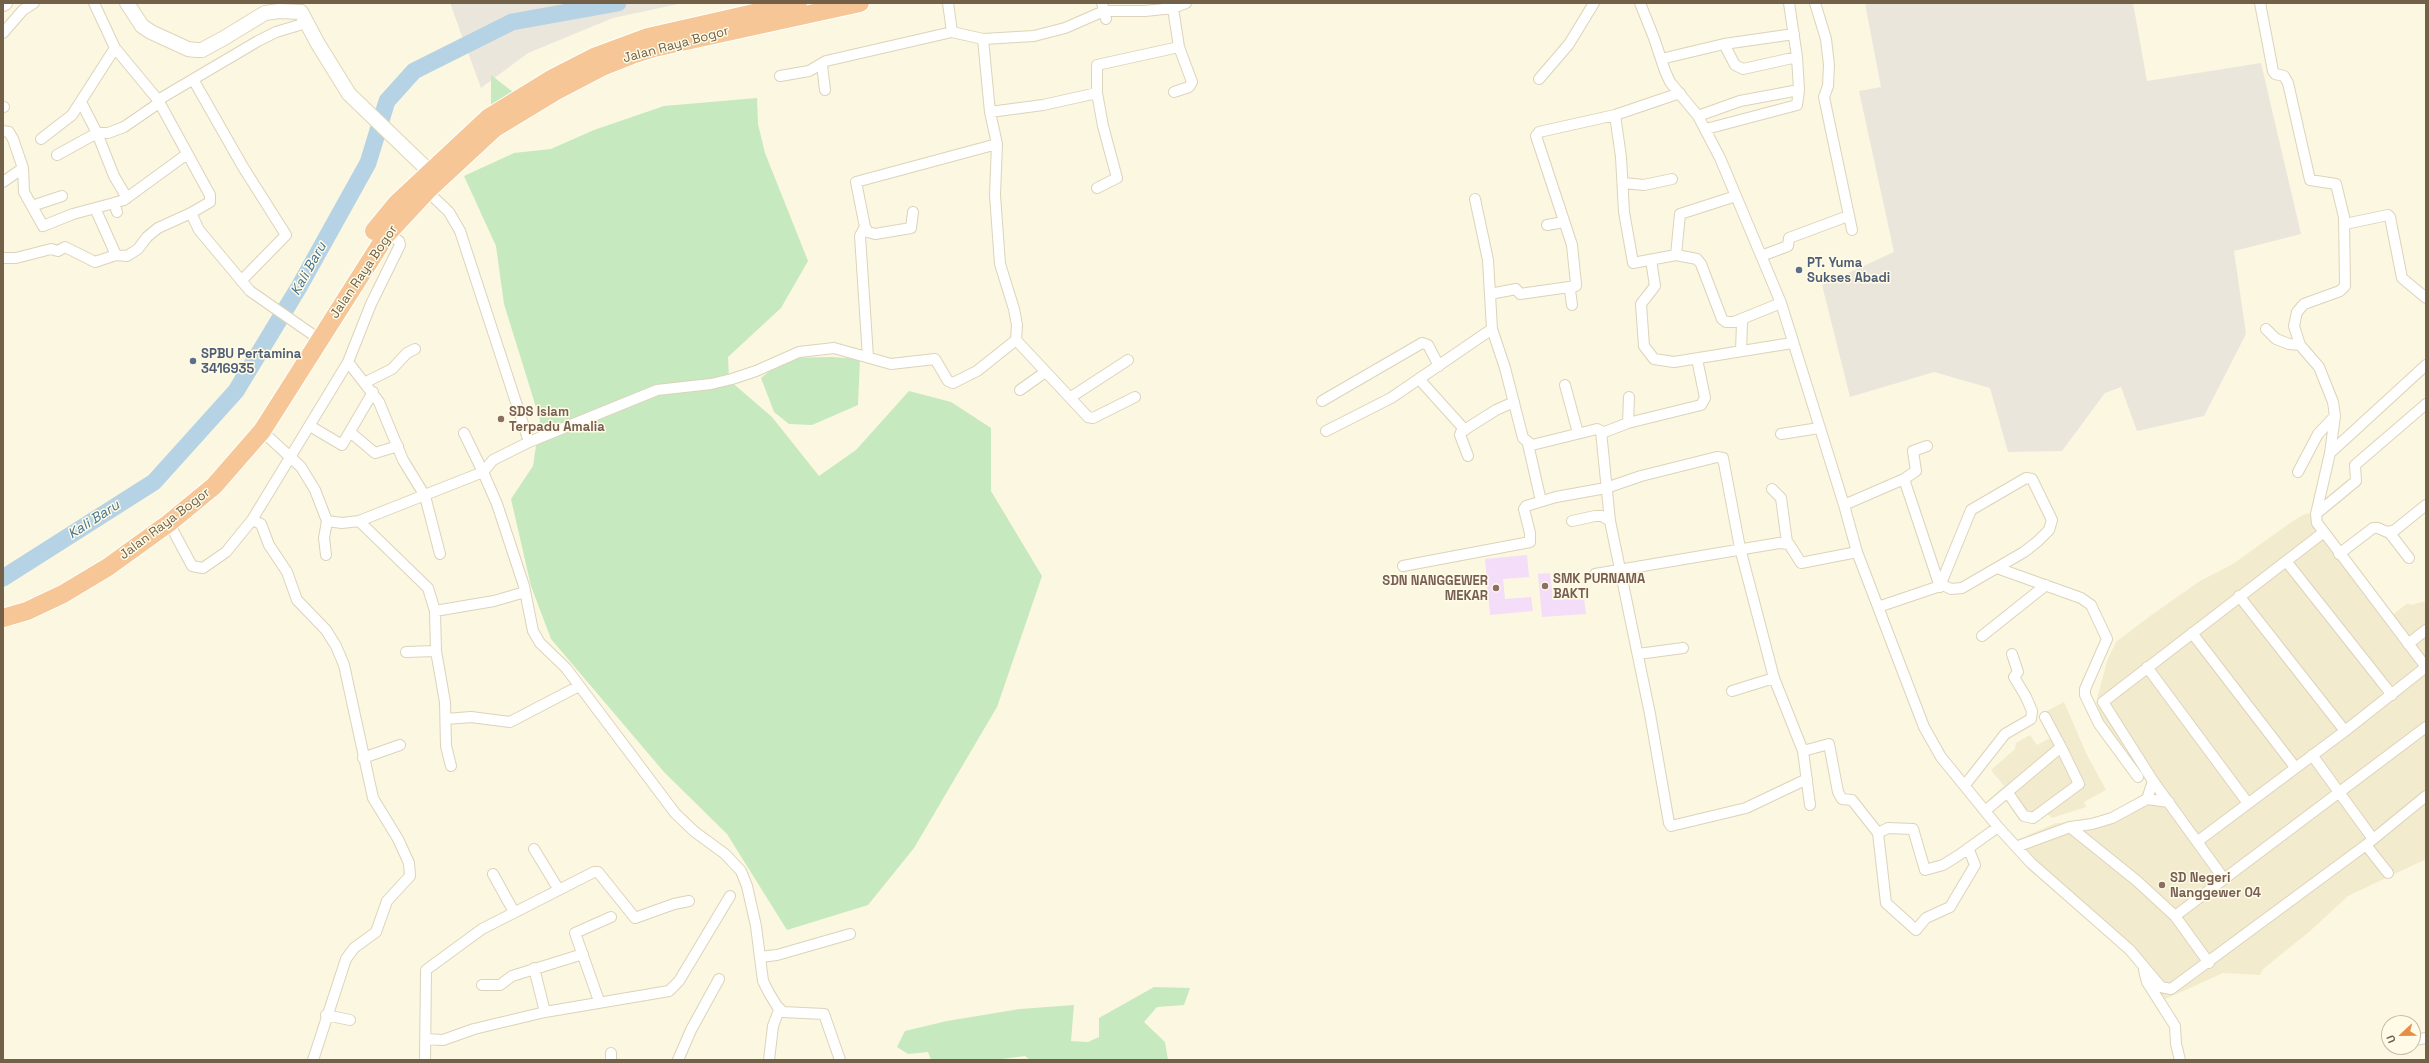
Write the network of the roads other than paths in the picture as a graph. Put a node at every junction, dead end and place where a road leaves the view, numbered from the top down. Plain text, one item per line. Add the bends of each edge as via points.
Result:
1 (34, 3) edge
2 (94, 3) edge
3 (127, 3) edge
4 (798, 3) edge
5 (860, 3) edge
6 (948, 3) edge
7 (1186, 3) edge
8 (1594, 3) edge
9 (1640, 3) edge
10 (1789, 3) edge
11 (1815, 3) edge
12 (2260, 3) edge
13 (1173, 8) junction
14 (1104, 11) edge
15 (306, 23) junction
16 (952, 32) junction
17 (3, 33) edge
18 (1794, 34) junction
19 (983, 38) junction
20 (1724, 44) junction
21 (1179, 47) junction
22 (115, 48) junction
23 (1797, 57) junction
24 (1661, 58) junction
25 (822, 65) junction
26 (780, 76) dead end
27 (1539, 79) dead end
28 (194, 80) junction
29 (825, 90) dead end
30 (1799, 90) junction
31 (1174, 92) dead end
32 (1098, 93) junction
33 (1680, 93) junction
34 (81, 102) junction
35 (159, 102) junction
36 (990, 112) junction
37 (1615, 115) junction
38 (1698, 116) junction
39 (1706, 129) junction
40 (3, 131) edge
41 (98, 133) junction
42 (41, 139) dead end
43 (997, 144) junction
44 (187, 154) junction
45 (57, 155) dead end
46 (22, 168) junction
47 (429, 171) junction
48 (1672, 179) dead end
49 (3, 182) edge
50 (1623, 183) junction
51 (1097, 188) dead end
52 (427, 190) junction
53 (62, 196) dead end
54 (1736, 196) junction
55 (127, 198) junction
56 (1475, 199) dead end
57 (32, 206) junction
58 (95, 208) junction
59 (913, 212) dead end
60 (191, 213) junction
61 (1848, 216) junction
62 (1564, 222) junction
63 (2344, 224) junction
64 (1547, 225) dead end
65 (865, 227) junction
66 (1852, 230) dead end
67 (387, 234) junction
68 (116, 255) junction
69 (1676, 256) junction
70 (1761, 256) junction
71 (3, 258) edge
72 (1651, 260) junction
73 (241, 281) junction
74 (1576, 286) junction
75 (1490, 294) junction
76 (2426, 298) edge
77 (1780, 303) junction
78 (1572, 305) dead end
79 (1744, 318) junction
80 (1492, 329) junction
81 (2266, 329) dead end
82 (309, 332) junction
83 (1016, 340) junction
84 (1792, 343) junction
85 (2300, 345) junction
86 (415, 349) dead end
87 (1741, 351) junction
88 (868, 356) junction
89 (1697, 359) junction
90 (1128, 360) dead end
91 (348, 362) junction
92 (2426, 365) edge
93 (1439, 366) junction
94 (1044, 372) junction
95 (1419, 379) junction
96 (366, 382) junction
97 (1565, 385) dead end
98 (1020, 390) dead end
99 (373, 392) junction
100 (1071, 397) junction
101 (1135, 397) dead end
102 (1629, 398) dead end
103 (1322, 401) dead end
104 (1514, 402) junction
105 (2426, 404) edge
106 (2335, 416) junction
107 (1628, 423) junction
108 (310, 426) junction
109 (1819, 428) junction
110 (1465, 430) junction
111 (262, 431) junction
112 (1326, 431) dead end
113 (350, 432) junction
114 (1578, 433) junction
115 (1602, 433) junction
116 (464, 434) dead end
117 (1781, 434) dead end
118 (529, 442) junction
119 (1528, 444) junction
120 (398, 446) junction
121 (1927, 446) dead end
122 (2330, 453) junction
123 (1468, 456) dead end
124 (291, 458) junction
125 (483, 472) junction
126 (2298, 472) dead end
127 (1904, 479) junction
128 (1606, 488) junction
129 (1772, 489) dead end
130 (424, 496) junction
131 (1541, 501) junction
132 (1844, 505) junction
133 (2426, 505) edge
134 (176, 514) junction
135 (2316, 514) junction
136 (252, 520) junction
137 (327, 521) junction
138 (359, 521) junction
139 (1572, 521) dead end
140 (1610, 521) junction
141 (2324, 532) junction
142 (2389, 532) junction
143 (1787, 542) junction
144 (1740, 548) junction
145 (1857, 552) junction
146 (440, 554) dead end
147 (2339, 554) junction
148 (326, 556) dead end
149 (2409, 558) dead end
150 (2286, 561) junction
151 (1403, 566) dead end
152 (1997, 568) junction
153 (1620, 570) junction
154 (1595, 574) dead end
155 (2046, 585) junction
156 (1942, 586) junction
157 (525, 592) junction
158 (2239, 596) junction
159 (3, 607) edge
160 (1878, 607) junction
161 (435, 611) junction
162 (3, 618) edge
163 (2426, 630) edge
164 (2192, 633) junction
165 (1982, 636) dead end
166 (2408, 644) junction
167 (1683, 648) dead end
168 (436, 651) junction
169 (406, 652) dead end
170 (1638, 654) junction
171 (2012, 654) dead end
172 (2147, 667) junction
173 (2426, 667) edge
174 (1774, 678) junction
175 (580, 686) junction
176 (1732, 691) dead end
177 (2392, 695) junction
178 (2045, 717) dead end
179 (446, 719) junction
180 (2426, 727) edge
181 (2345, 731) junction
182 (400, 746) dead end
183 (2061, 747) junction
184 (1803, 751) junction
185 (2312, 755) junction
186 (363, 758) junction
187 (451, 766) dead end
188 (2295, 767) junction
189 (2138, 777) dead end
190 (1807, 779) junction
191 (2153, 781) junction
192 (1965, 785) junction
193 (2339, 792) junction
194 (2008, 793) junction
195 (2426, 796) edge
196 (2147, 799) junction
197 (2169, 802) junction
198 (2247, 802) junction
199 (1810, 805) dead end
200 (1985, 811) junction
201 (1998, 827) junction
202 (2070, 827) junction
203 (1878, 833) junction
204 (2198, 841) junction
205 (2369, 842) junction
206 (2016, 847) junction
207 (534, 849) dead end
208 (1969, 850) junction
209 (493, 874) dead end
210 (2388, 874) dead end
211 (2224, 879) junction
212 (558, 890) junction
213 (730, 896) dead end
214 (689, 901) dead end
215 (514, 912) junction
216 (2175, 916) junction
217 (611, 917) dead end
218 (850, 934) dead end
219 (583, 954) junction
220 (760, 957) junction
221 (2209, 963) junction
222 (2144, 966) junction
223 (534, 968) junction
224 (719, 979) dead end
225 (482, 985) dead end
226 (599, 1002) junction
227 (780, 1010) junction
228 (545, 1012) junction
229 (326, 1014) junction
230 (350, 1020) dead end
231 (426, 1039) junction
232 (313, 1060) edge
233 (425, 1060) edge
234 (678, 1060) edge
235 (769, 1060) edge
236 (840, 1060) edge
237 (2180, 1060) edge

1 - 17 street via 23,10
2 - 22 street
3 - 15 street via 142,26 188,50 202,50 270,12 301,12
4 - 47 highway, Jalan Raya Bogor via 648,37 594,56 488,118
5 - 52 highway, Jalan Raya Bogor via 654,48 604,66 556,91 495,128
6 - 16 street
7 - 13 street
8 - 27 street via 1569,44
9 - 24 street
10 - 18 street
11 - 61 street via 1826,39 1829,65 1828,86 1824,98
12 - 63 street via 2273,71 2284,76 2288,83 2310,180 2336,184
13 - 14 street via 1135,12
13 - 21 street
14 - 19 street via 1049,34
15 - 28 street via 276,32 258,41
15 - 47 street via 349,94
16 - 19 street
16 - 25 street via 826,61
18 - 20 street
18 - 23 street
19 - 36 street
20 - 23 street via 1735,65 1743,69
20 - 24 street
21 - 31 street via 1192,82 1189,87
21 - 32 street via 1098,64
22 - 34 street
22 - 35 street
23 - 30 street
24 - 33 street via 1670,82
25 - 26 street via 805,72
25 - 29 street
28 - 35 street
28 - 73 street via 243,167 286,235
30 - 38 street via 1740,101
30 - 39 street via 1798,102 1794,107
32 - 36 street via 1043,105
32 - 51 street via 1103,126 1118,178
33 - 37 street
33 - 38 street
34 - 41 street
34 - 42 street via 72,114
35 - 41 street via 124,127 108,133
35 - 44 street
36 - 43 street
37 - 50 street
37 - 62 street via 1544,130 1536,134
38 - 39 street
39 - 54 street
40 - 46 street via 11,135
41 - 45 street
41 - 55 street via 114,176
43 - 65 street via 856,182
43 - 83 street via 995,196 1000,264 1014,308
44 - 55 street
44 - 60 street via 212,198 210,202
46 - 49 street
46 - 57 street via 23,187
47 - 82 highway, Jalan Raya Bogor via 376,228
48 - 50 street via 1644,185
50 - 72 street via 1624,212 1633,263
52 - 67 highway, Jalan Raya Bogor
52 - 118 street via 449,212 460,231
53 - 57 street
54 - 69 street via 1680,214
54 - 70 street
55 - 58 street via 116,208
56 - 75 street via 1488,260
57 - 58 street via 43,226
58 - 68 street
59 - 65 street via 911,228 875,234 868,232
60 - 68 street via 158,228 146,237 138,249 127,256
60 - 73 street via 199,230
61 - 66 street
61 - 70 street via 1789,238 1788,246
62 - 64 street
62 - 74 street via 1572,245
63 - 76 street via 2388,215 2402,278
63 - 85 street via 2346,283 2340,291 2307,301 2300,307 2294,326
65 - 88 street via 860,236
67 - 82 highway, Jalan Raya Bogor
67 - 91 street via 399,241 400,245 371,304
68 - 71 street via 95,262 65,247 58,251 51,249 16,258
69 - 72 street
69 - 79 street via 1692,257 1702,264 1724,322
70 - 77 street
72 - 89 street via 1655,286 1640,304 1646,351 1654,359 1663,362
73 - 82 street via 264,301
74 - 75 street via 1520,294 1516,289
74 - 78 street via 1570,290
75 - 80 street
77 - 79 street
77 - 84 street
79 - 87 street
80 - 93 street
80 - 104 street
81 - 85 street via 2276,339
82 - 111 highway, Jalan Raya Bogor
82 - 134 highway, Jalan Raya Bogor via 252,423
83 - 88 street via 977,371 953,383 948,381 935,359 891,364
83 - 94 street
84 - 87 street
84 - 109 street
85 - 106 street via 2319,367 2333,402
86 - 96 street via 407,353 392,370
87 - 89 street
88 - 118 street via 834,348 799,352 732,379 657,390
89 - 107 street via 1705,393 1704,402
90 - 100 street
91 - 96 street
91 - 108 street
92 - 122 street
93 - 95 street
93 - 103 street via 1428,345 1422,343
94 - 98 street
94 - 100 street
95 - 110 street
95 - 112 street via 1391,398
96 - 99 street
97 - 114 street
99 - 113 street
99 - 120 street
100 - 101 street via 1088,417 1093,418
102 - 107 street
104 - 110 street
104 - 119 street via 1523,438
105 - 135 street via 2356,465 2356,481
106 - 122 street
106 - 126 street via 2313,442
107 - 115 street
108 - 113 street via 340,445
108 - 124 street
109 - 117 street
109 - 132 street
110 - 123 street via 1460,435
111 - 124 street
111 - 134 highway, Jalan Raya Bogor via 214,486
113 - 120 street via 375,453
114 - 115 street via 1597,429
114 - 119 street
115 - 128 street
116 - 125 street
118 - 125 street via 493,460
119 - 131 street
120 - 130 street via 403,460
121 - 127 street via 1913,451 1916,470
122 - 135 street
124 - 136 street
124 - 137 street via 301,466 312,483
125 - 130 street
125 - 157 street via 497,504
127 - 132 street
127 - 156 street
128 - 131 street
128 - 140 street
128 - 144 street via 1641,476 1721,458
129 - 143 street via 1781,498
130 - 138 street
130 - 146 street
131 - 151 street via 1524,509 1530,542
132 - 145 street
133 - 142 street
134 - 136 street via 192,566 203,568 226,552
134 - 159 highway, Jalan Raya Bogor via 69,577
134 - 162 highway, Jalan Raya Bogor via 108,567 63,594 27,611
135 - 141 street
136 - 186 street via 261,524 269,545 287,572 297,600 326,630 336,646 344,665
137 - 138 street
137 - 148 street via 324,538
138 - 161 street via 428,588
139 - 140 street via 1602,516
140 - 153 street
141 - 147 street
141 - 150 street
142 - 147 street via 2373,528
142 - 149 street
143 - 144 street
143 - 145 street via 1801,563
144 - 153 street
144 - 174 street
145 - 160 street
147 - 166 street
150 - 158 street
150 - 177 street
152 - 155 street
152 - 156 street via 1962,588 1951,590
152 - 156 street via 2024,552 2049,530 2052,515 2030,478 1972,510
153 - 154 street
153 - 170 street
155 - 165 street
155 - 189 street via 2086,600 2106,636 2105,646 2085,689 2085,695 2100,724
156 - 160 street
157 - 161 street via 494,601
157 - 175 street via 529,616 537,638
158 - 164 street
158 - 181 street
160 - 192 street via 1924,727 1941,757
161 - 168 street
163 - 166 street
164 - 172 street
164 - 188 street
166 - 173 street
167 - 170 street
168 - 169 street
168 - 179 street
170 - 190 street via 1667,818 1671,826 1746,808
171 - 192 street via 2018,672 2014,677 2032,711 2031,719 2005,734
172 - 191 street via 2106,698 2103,704
172 - 198 street
173 - 177 street
174 - 176 street
174 - 184 street
175 - 179 street via 510,722 471,717
175 - 220 street via 675,813 695,832 725,854 741,871 747,886
177 - 181 street
178 - 183 street
179 - 187 street via 446,746
180 - 193 street
181 - 185 street
182 - 186 street
183 - 194 street
183 - 194 street via 2079,784 2078,787 2033,818 2024,816
184 - 190 street
184 - 203 street via 1829,744 1838,792 1842,799 1852,800
185 - 188 street
185 - 193 street
186 - 229 street via 373,798 404,850 411,870 410,876 387,901 373,936 354,948 346,959
188 - 198 street
190 - 199 street
191 - 196 street
191 - 197 street
192 - 200 street
193 - 205 street
193 - 211 street
194 - 200 street
195 - 205 street
196 - 197 street
196 - 202 street via 2103,822
197 - 204 street
198 - 204 street
200 - 201 street
201 - 206 street
201 - 208 street
202 - 206 street
202 - 216 street via 2137,881
203 - 208 street via 1888,828 1913,829 1925,870 1942,865
203 - 208 street via 1886,902 1916,930 1926,918 1950,907 1975,865
204 - 211 street
205 - 210 street
205 - 221 street
206 - 222 street via 2050,882 2087,910
207 - 212 street
209 - 215 street
211 - 216 street
212 - 214 street via 597,872 626,909 638,919 674,904
212 - 215 street
213 - 226 street via 673,988 657,994
215 - 231 street via 482,928 426,970
216 - 221 street
217 - 219 street via 575,933
218 - 220 street via 777,955
219 - 223 street
219 - 226 street
220 - 227 street via 763,981
221 - 222 street via 2167,990 2158,984
222 - 237 street via 2147,982 2175,1026
223 - 225 street via 512,976 500,984
223 - 228 street
224 - 234 street
226 - 228 street
227 - 235 street via 773,1026
227 - 236 street via 824,1014
228 - 231 street via 474,1028 443,1040
229 - 230 street
229 - 232 street
231 - 233 street

